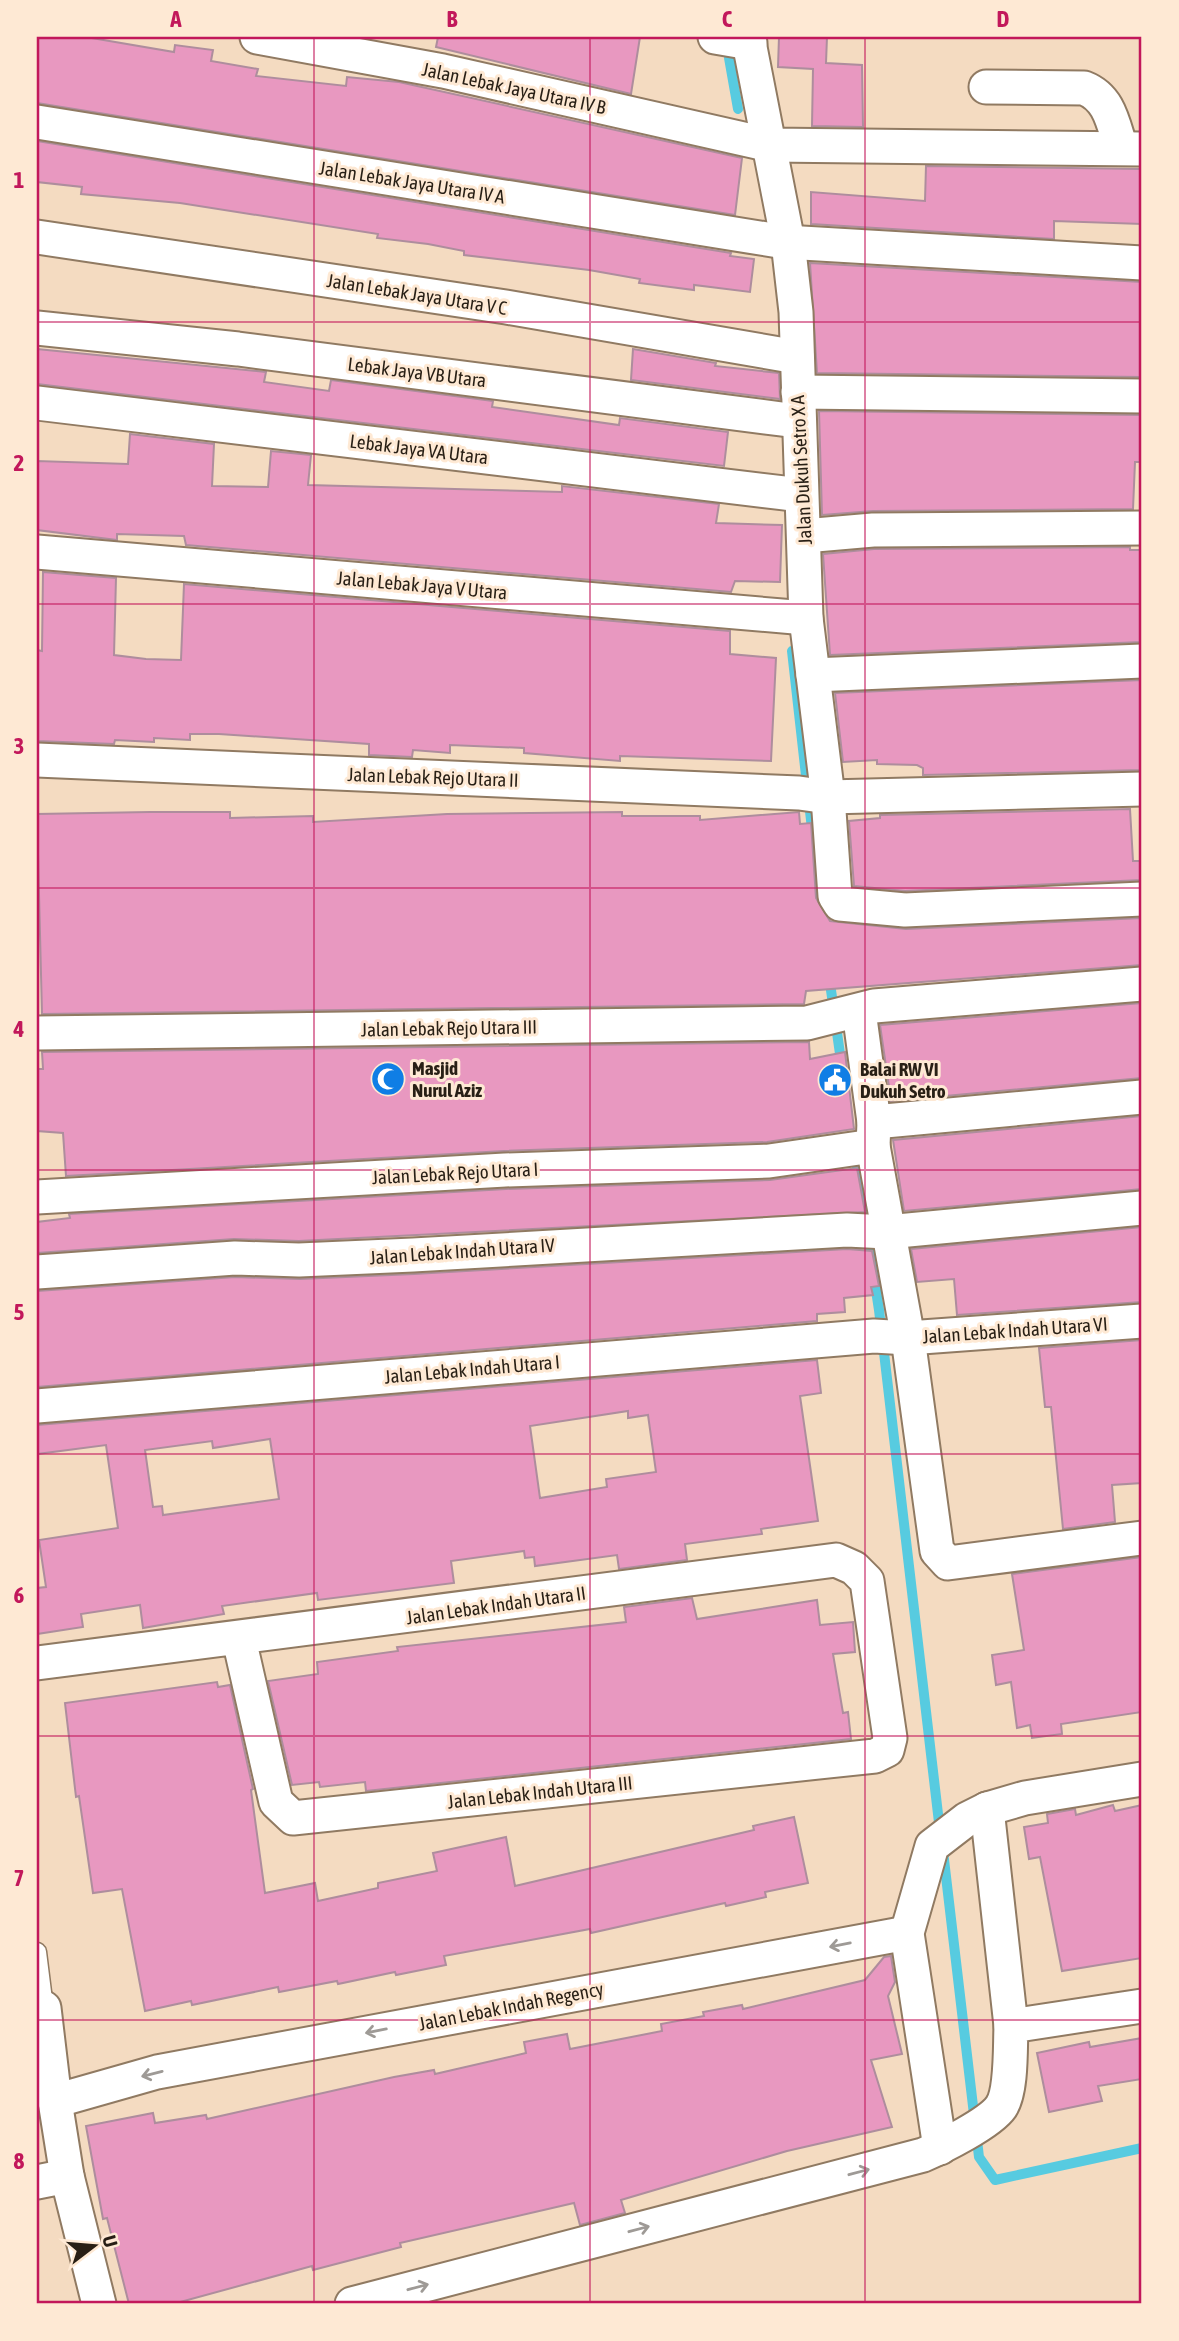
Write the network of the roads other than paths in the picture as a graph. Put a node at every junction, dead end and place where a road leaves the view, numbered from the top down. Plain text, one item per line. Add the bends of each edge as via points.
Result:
1 (257, 37) edge
2 (715, 37) edge
3 (749, 40) edge
4 (986, 87) dead end
5 (37, 122) edge
6 (770, 145) junction
7 (1132, 149) edge
8 (37, 237) edge
9 (788, 242) junction
10 (1142, 262) edge
11 (37, 328) edge
12 (797, 357) junction
13 (1142, 397) edge
14 (37, 403) edge
15 (797, 406) junction
16 (801, 495) junction
17 (1142, 528) edge
18 (804, 536) junction
19 (37, 552) edge
20 (806, 618) junction
21 (1142, 661) edge
22 (813, 675) junction
23 (37, 760) edge
24 (1142, 789) edge
25 (814, 795) junction
26 (1142, 899) edge
27 (1142, 985) edge
28 (849, 1014) junction
29 (37, 1033) edge
30 (1142, 1097) edge
31 (862, 1141) junction
32 (37, 1198) edge
33 (1142, 1208) edge
34 (871, 1231) junction
35 (37, 1272) edge
36 (1142, 1321) edge
37 (894, 1337) junction
38 (37, 1406) edge
39 (1142, 1538) edge
40 (239, 1639) junction
41 (881, 1661) joint
42 (37, 1663) edge
43 (1142, 1779) edge
44 (977, 1814) junction
45 (907, 1933) junction
46 (37, 1952) edge
47 (1142, 2006) edge
48 (41, 2009) edge
49 (1011, 2026) junction
50 (55, 2101) junction
51 (950, 2143) junction
52 (52, 2179) edge
53 (99, 2304) edge
54 (352, 2304) edge

1 - 6 street, Jalan Lebak Jaya Utara IV B via 443,71
2 - 3 street
3 - 6 street, Jalan Dukuh Setro X A
4 - 7 street via 1084,88 1097,93
5 - 9 street, Jalan Lebak Jaya Utara IV A
6 - 7 street, Jalan Lebak Jaya Utara IV B
6 - 9 street, Jalan Dukuh Setro X A
8 - 12 street, Jalan Lebak Jaya Utara V C via 506,307
9 - 10 street, Jalan Lebak Jaya Utara IV A
9 - 12 street, Jalan Dukuh Setro X A
11 - 15 street, Lebak Jaya VB Utara
12 - 15 street, Jalan Dukuh Setro X A
13 - 15 street, Lebak Jaya VB Utara
14 - 16 street, Lebak Jaya VA Utara
15 - 16 street, Jalan Dukuh Setro X A
16 - 18 street, Jalan Dukuh Setro X A
17 - 18 street via 873,530
18 - 20 street, Jalan Dukuh Setro X A
19 - 20 street, Jalan Lebak Jaya V Utara
20 - 22 street, Jalan Dukuh Setro X A
21 - 22 street
22 - 25 street, Jalan Dukuh Setro X A
23 - 25 street, Jalan Lebak Rejo Utara II
24 - 25 street, Jalan Lebak Rejo Utara II
25 - 26 street, Jalan Dukuh Setro X A via 840,904 905,910
27 - 28 street, Jalan Lebak Rejo Utara III via 874,1006
28 - 29 street, Jalan Lebak Rejo Utara III via 807,1023
28 - 31 street
30 - 31 street, Jalan Lebak Rejo Utara I
31 - 32 street, Jalan Lebak Rejo Utara I via 769,1161 505,1170
31 - 34 street
33 - 34 street, Jalan Lebak Indah Utara IV
34 - 35 street, Jalan Lebak Indah Utara IV via 299,1260 235,1258
34 - 37 street
36 - 37 street, Jalan Lebak Indah Utara VI
37 - 38 street, Jalan Lebak Indah Utara I
37 - 39 street, Jalan Lebak Indah Utara VI via 937,1551 948,1563
40 - 41 street, Jalan Lebak Indah Utara II via 836,1560 867,1581
40 - 41 street, Jalan Lebak Indah Utara III via 276,1802 293,1818 875,1756 887,1750 890,1738
40 - 42 street, Jalan Lebak Indah Utara II
43 - 44 street via 1025,1798
44 - 45 street via 932,1846
44 - 49 street
45 -> 50 street, Jalan Lebak Indah Regency via 157,2072
45 - 51 street
46 - 48 lane
47 - 49 street
48 - 50 street
49 - 51 street via 1001,2107
50 - 52 street
54 -> 51 street
52 - 53 street

